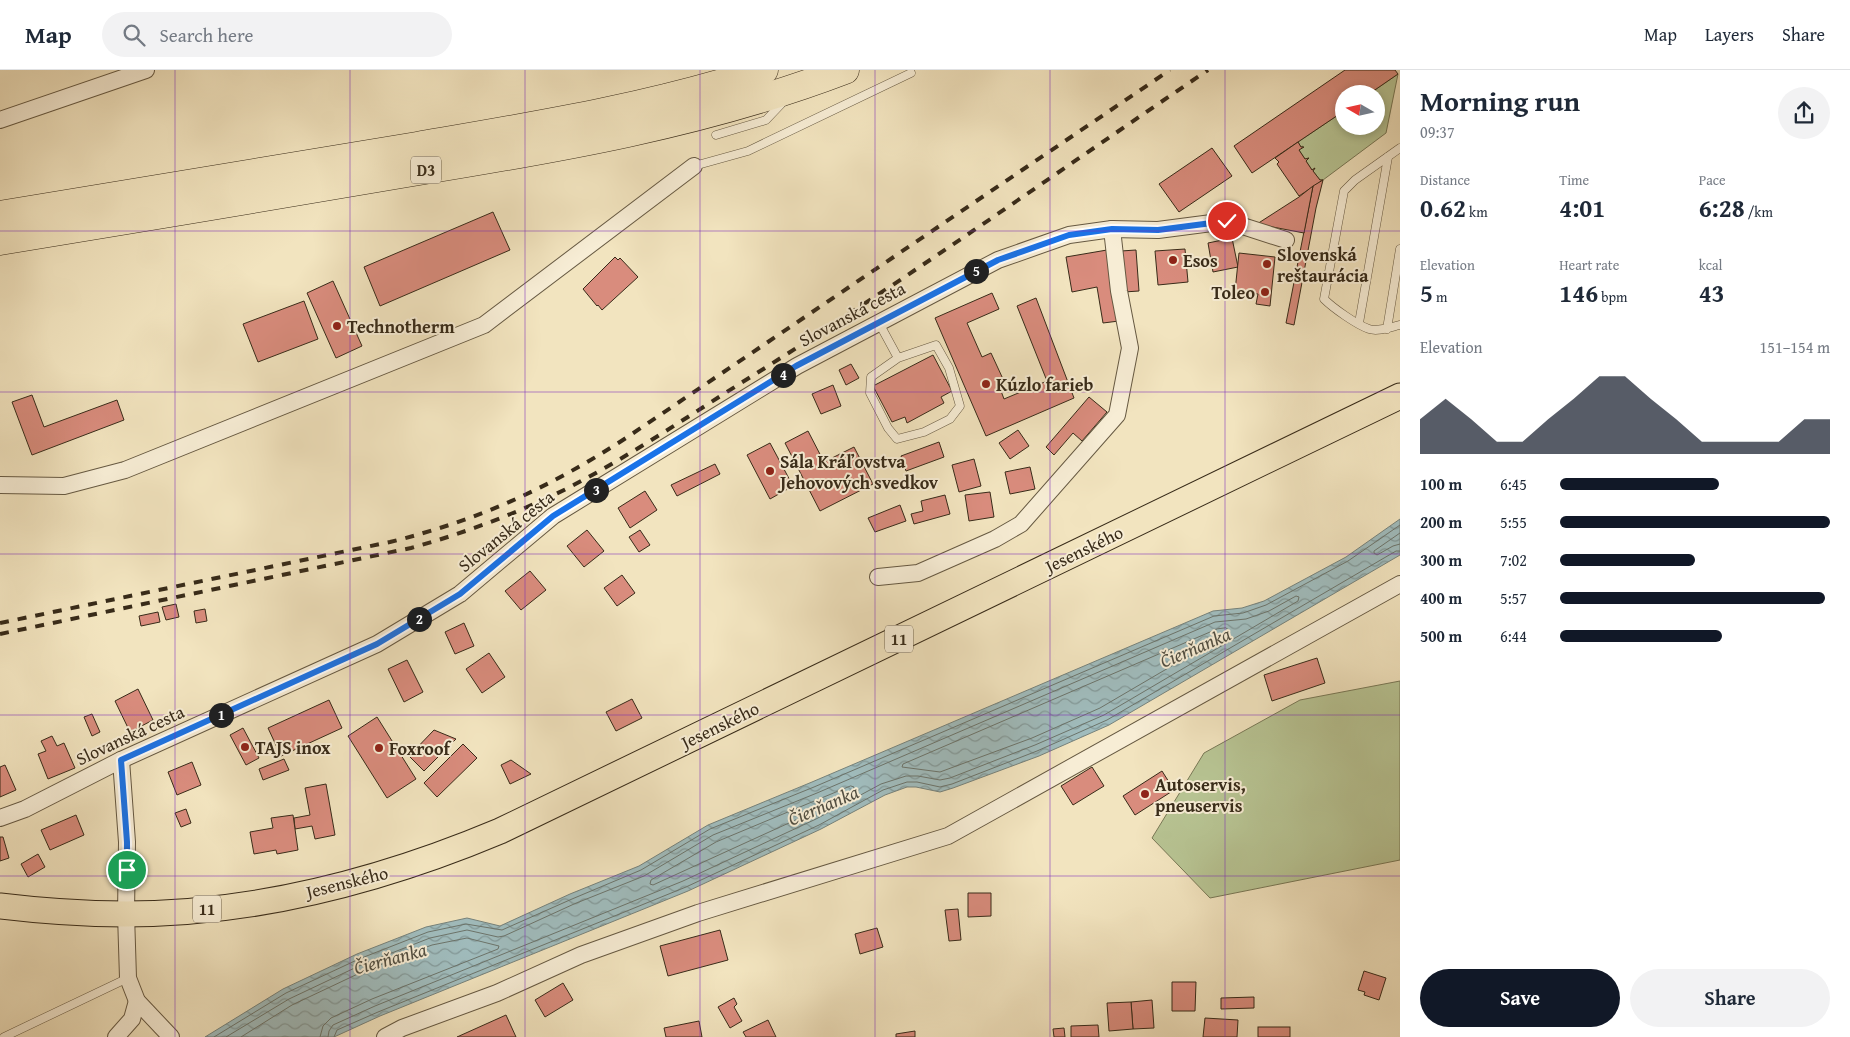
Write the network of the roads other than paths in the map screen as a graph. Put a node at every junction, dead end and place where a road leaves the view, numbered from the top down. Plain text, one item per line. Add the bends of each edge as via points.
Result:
1 (146, 70) edge
2 (764, 70) edge
3 (845, 70) edge
4 (911, 73) dead end
5 (793, 88) junction
6 (0, 120) edge
7 (716, 135) dead end
8 (1400, 148) edge
9 (1388, 157) junction
10 (694, 166) joint
11 (0, 215) edge
12 (1112, 229) junction
13 (1286, 240) dead end
14 (0, 241) edge
15 (1400, 249) edge
16 (879, 323) junction
17 (1359, 323) junction
18 (1400, 325) edge
19 (1387, 329) junction
20 (898, 358) junction
21 (1400, 396) edge
22 (0, 485) edge
23 (878, 577) dead end
24 (1400, 584) edge
25 (121, 760) junction
26 (0, 818) edge
27 (0, 906) edge
28 (126, 914) junction
29 (128, 978) junction
30 (137, 1001) junction
31 (4, 1037) edge
32 (116, 1037) edge
33 (171, 1037) edge
34 (385, 1037) edge

1 - 6 street
2 - 11 highway, D3 via 644,103 551,122
3 - 5 highway, D3
4 - 10 lane via 748,151
5 - 7 lane via 766,120
5 - 14 highway, D3 via 646,130 564,146
8 - 9 lane
9 - 17 lane
9 - 17 lane via 1344,191 1328,276 1324,299
10 - 22 street via 484,325 125,470 64,486
12 - 13 street, Slovanská cesta via 1158,230 1227,221
12 - 16 street, Slovanská cesta via 1069,235 998,260
12 - 23 street via 1118,291 1130,348 1117,415 1021,524 918,573
15 - 19 lane
16 - 20 lane
16 - 25 street, Slovanská cesta via 796,366 553,516 460,594 377,644
17 - 19 lane via 1371,330
18 - 19 lane
20 - 20 lane via 936,345 949,368 960,406 950,419 924,432 896,439 870,393 871,377
21 - 28 main road, Jesenského / 11 via 500,831 445,854 337,887 288,897 180,912
24 - 34 street via 948,836 698,914 581,955 497,993
25 - 26 street, Slovanská cesta via 25,809
25 - 28 street via 127,842
27 - 28 main road, Jesenského / 11
28 - 29 street
29 - 30 street
29 - 31 lane
30 - 32 street via 132,1019
30 - 33 street

